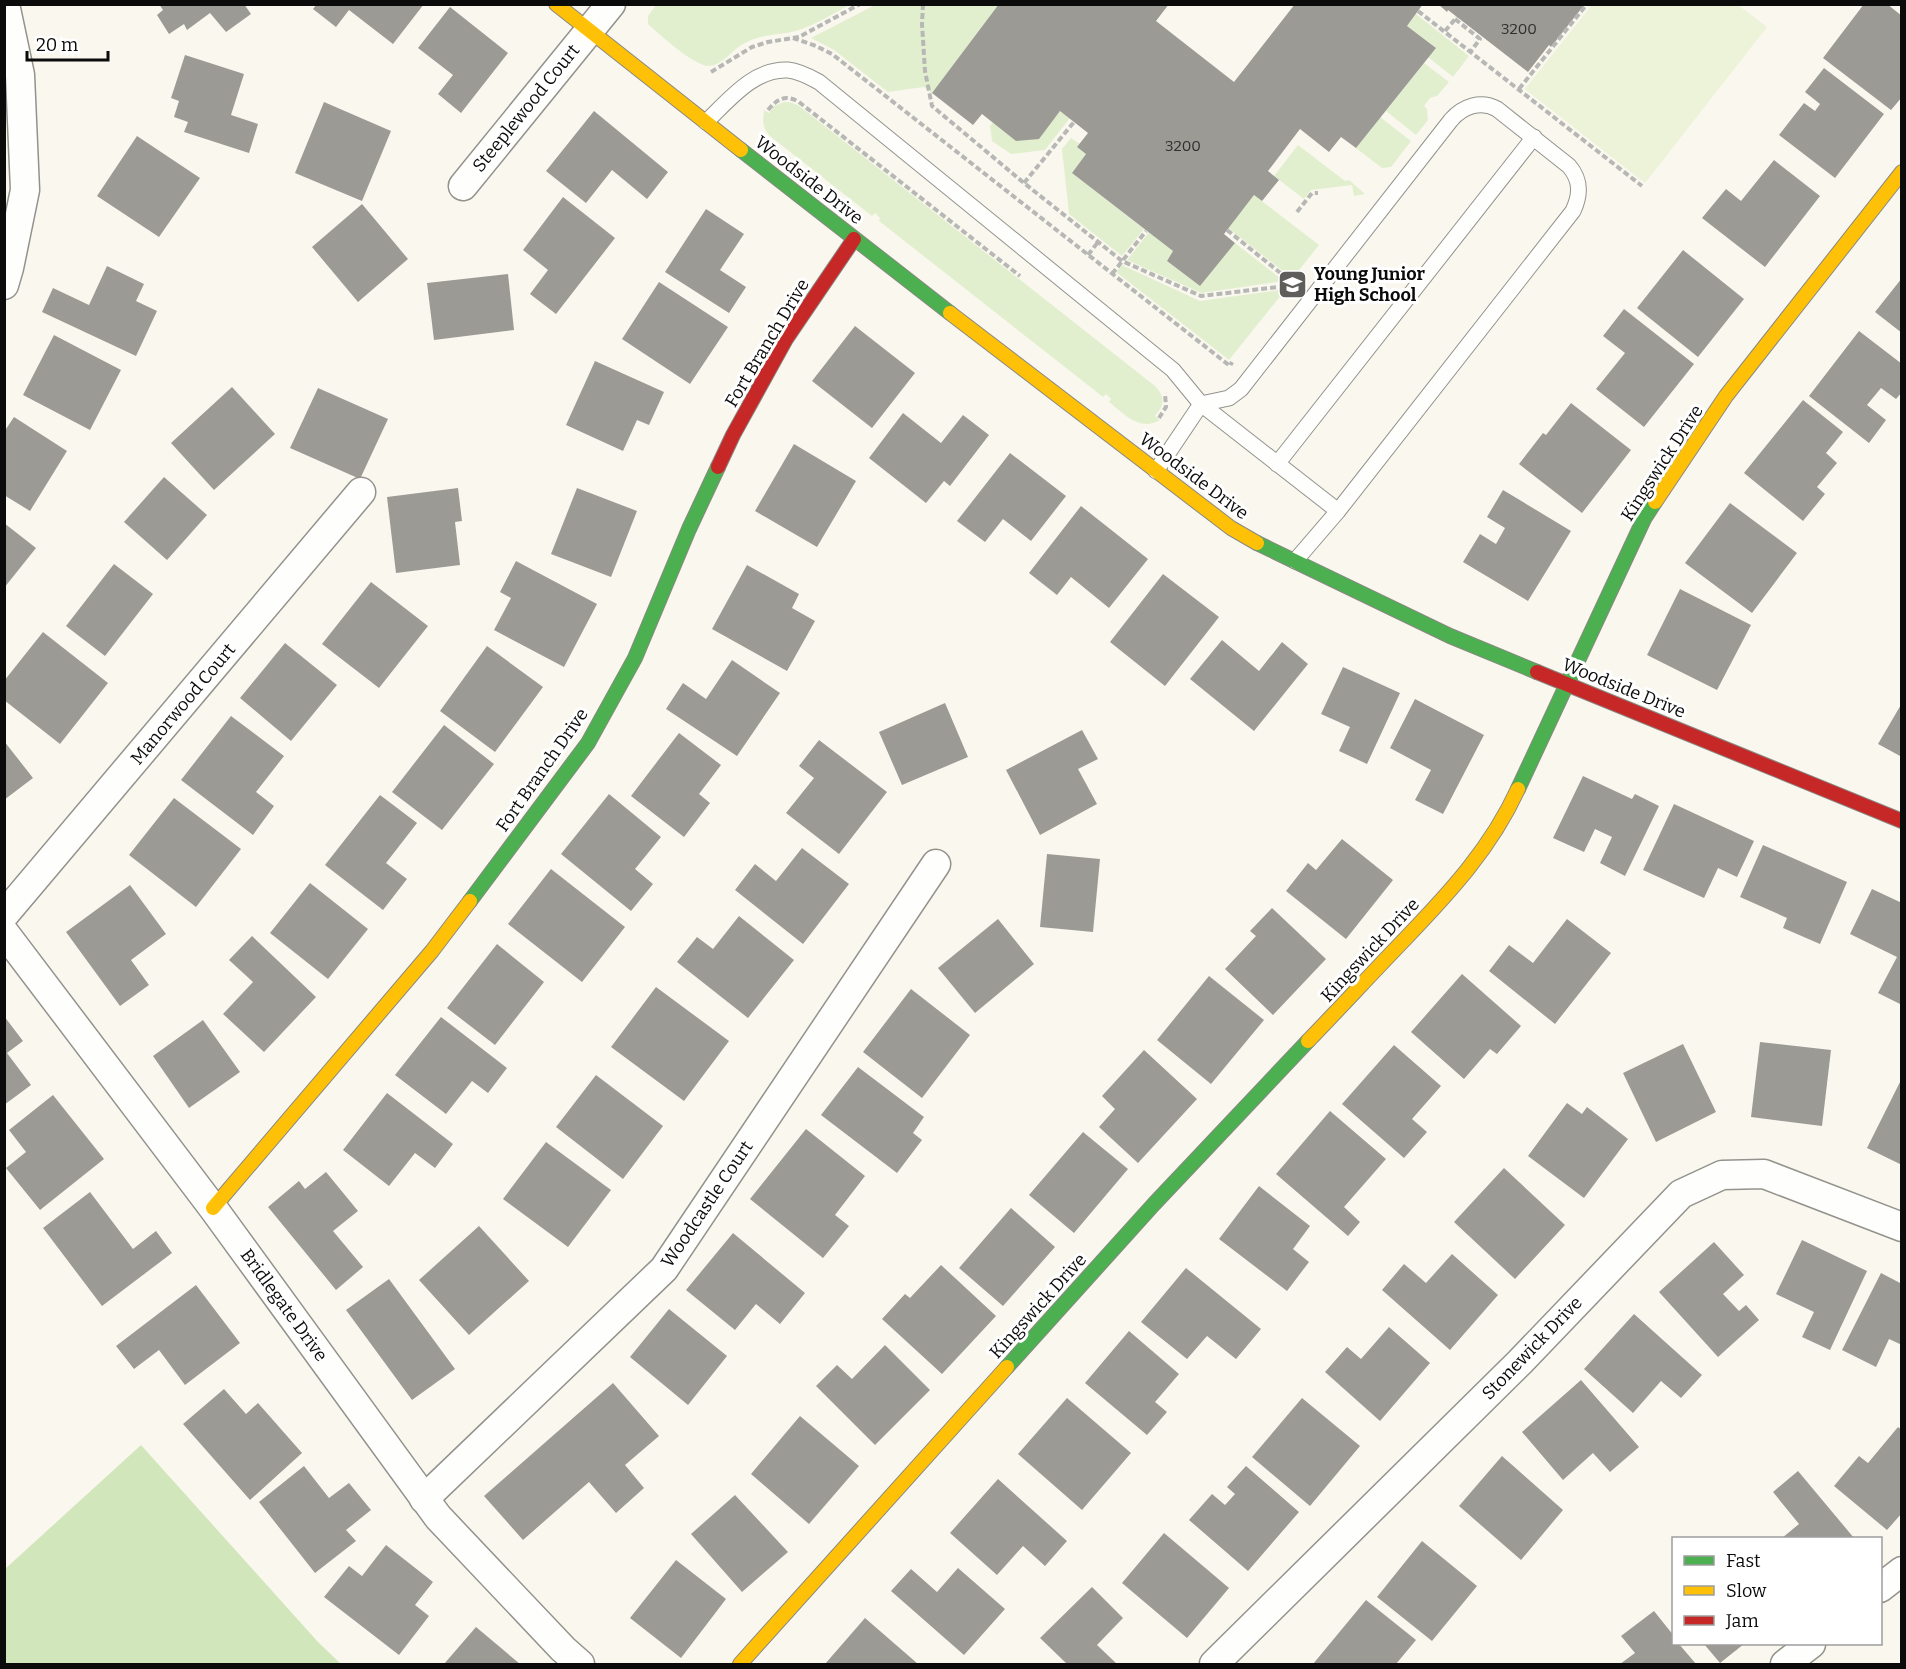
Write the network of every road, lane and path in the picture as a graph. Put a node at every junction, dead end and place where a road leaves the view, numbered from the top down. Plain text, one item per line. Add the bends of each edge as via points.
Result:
1 (5, 4) edge
2 (556, 4) edge
3 (611, 4) edge
4 (860, 4) edge
5 (923, 4) edge
6 (1587, 4) edge
7 (1419, 11) dead end
8 (590, 30) junction
9 (1445, 31) junction
10 (793, 38) junction
11 (1471, 51) junction
12 (711, 72) dead end
13 (1520, 90) junction
14 (768, 110) dead end
15 (706, 122) junction
16 (1074, 122) dead end
17 (1534, 137) junction
18 (1902, 172) edge
19 (1024, 183) junction
20 (463, 186) dead end
21 (1642, 186) dead end
22 (1318, 193) dead end
23 (1297, 212) dead end
24 (1227, 230) dead end
25 (1146, 231) dead end
26 (854, 239) junction
27 (1098, 242) junction
28 (1088, 255) junction
29 (1122, 261) junction
30 (1112, 274) junction
31 (1020, 276) dead end
32 (4, 285) edge
33 (1230, 366) dead end
34 (1159, 385) dead end
35 (1201, 404) junction
36 (1160, 418) dead end
37 (1277, 464) junction
38 (1156, 471) junction
39 (361, 492) dead end
40 (1338, 511) junction
41 (1295, 561) junction
42 (1568, 684) junction
43 (1902, 821) edge
44 (936, 864) dead end
45 (4, 915) edge
46 (4, 932) edge
47 (213, 1208) junction
48 (1902, 1227) edge
49 (424, 1499) junction
50 (1902, 1571) edge
51 (1882, 1587) edge
52 (1810, 1645) edge
53 (580, 1665) edge
54 (740, 1665) edge
55 (1214, 1665) edge
56 (1785, 1665) edge

1 - 32 street via 20,75 25,190
2 - 8 street, Woodside Drive
3 - 8 street, Steeplewood Court
4 - 10 path
5 - 19 path via 925,71 932,106
6 - 13 path
7 - 9 path
8 - 15 street, Woodside Drive
8 - 20 street, Steeplewood Court
9 - 11 path
9 - 11 path via 1456,18 1480,39
10 - 12 path via 752,47
10 - 28 path via 832,54
11 - 13 path
13 - 21 path
14 - 31 path via 784,98 799,102
15 - 26 street, Woodside Drive
15 - 35 lane via 739,90 772,72 788,70 819,82 1173,370
16 - 19 path
17 - 35 lane via 1492,106 1474,105 1456,114 1241,389 1229,398
17 - 37 lane
17 - 40 lane via 1576,175 1580,191 1573,211
18 - 42 street, Kingswick Drive via 1726,396 1644,519
19 - 27 path
22 - 23 path via 1312,193
24 - 29 path via 1295,285 1201,296
25 - 29 path
26 - 38 street, Woodside Drive
26 - 47 street, Fort Branch Drive via 786,339 733,435 635,658 588,743 432,951
27 - 28 path
27 - 29 path
28 - 30 path
29 - 30 path
30 - 33 path
34 - 36 path via 1166,400
35 - 37 lane
35 - 38 lane
37 - 40 lane
38 - 41 street, Woodside Drive via 1231,528
39 - 45 street, Manorwood Court
40 - 41 lane
41 - 42 street, Woodside Drive via 1450,636
42 - 43 street, Woodside Drive
42 - 54 street, Kingswick Drive via 1508,811 1453,888 1154,1204
44 - 49 street, Woodcastle Court via 664,1269
46 - 47 street, Bridlegate Drive
47 - 49 street, Bridlegate Drive
48 - 55 street, Stonewick Drive via 1764,1174 1722,1175 1681,1194 1520,1362
49 - 53 street, Bridlegate Drive
50 - 51 street
52 - 56 street

